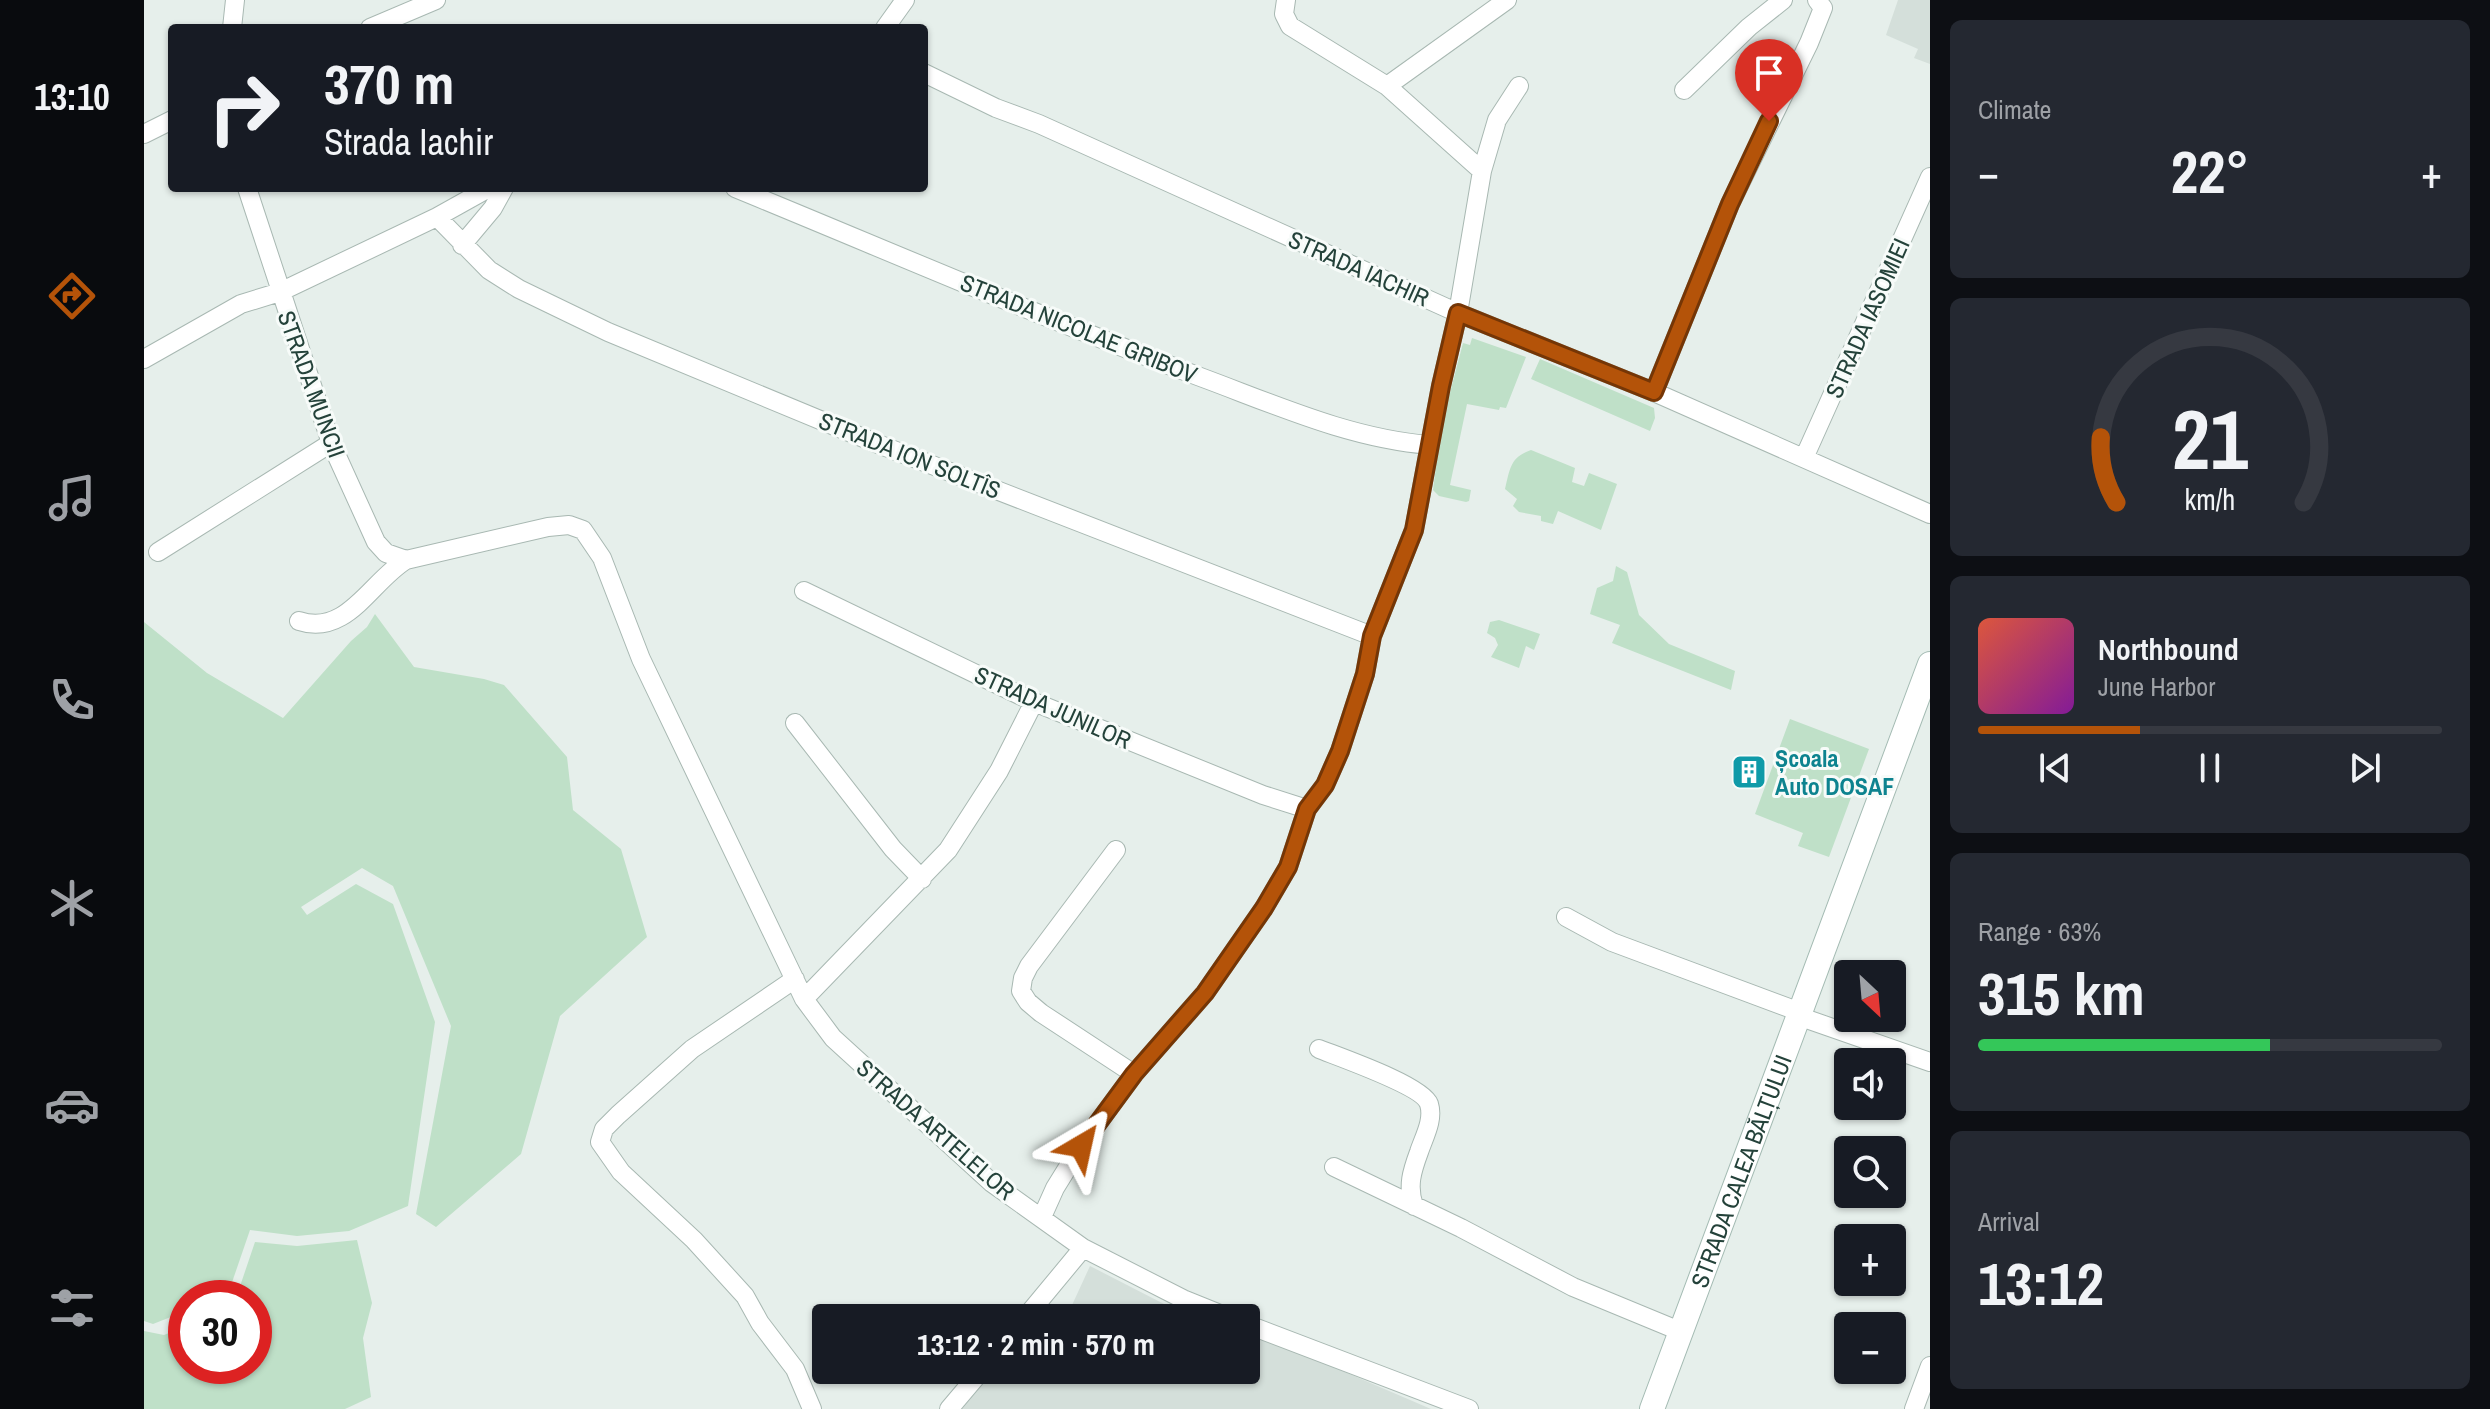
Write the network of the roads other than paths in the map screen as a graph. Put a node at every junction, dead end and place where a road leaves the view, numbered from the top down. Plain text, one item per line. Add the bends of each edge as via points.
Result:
1 (235, 0) edge
2 (436, 0) edge
3 (905, 0) edge
4 (1286, 0) edge
5 (1507, 0) edge
6 (1783, 0) edge
7 (1817, 0) edge
8 (232, 24) edge
9 (379, 24) edge
10 (888, 24) edge
11 (928, 75) edge
12 (1387, 86) junction
13 (1519, 86) dead end
14 (1684, 90) dead end
15 (168, 122) edge
16 (144, 134) edge
17 (1482, 171) junction
18 (1930, 177) edge
19 (248, 192) edge
20 (482, 192) edge
21 (502, 192) edge
22 (745, 192) edge
23 (437, 217) junction
24 (462, 245) junction
25 (280, 292) junction
26 (1458, 313) junction
27 (144, 359) edge
28 (1654, 392) junction
29 (331, 443) junction
30 (1430, 445) junction
31 (1804, 458) junction
32 (1930, 514) edge
33 (158, 552) dead end
34 (406, 560) junction
35 (804, 591) dead end
36 (299, 621) dead end
37 (1372, 636) junction
38 (1930, 664) edge
39 (1034, 702) junction
40 (795, 723) dead end
41 (1307, 809) junction
42 (1116, 850) dead end
43 (922, 879) junction
44 (1566, 917) dead end
45 (795, 979) junction
46 (804, 999) junction
47 (1799, 1014) junction
48 (1319, 1049) dead end
49 (1930, 1062) edge
50 (1134, 1074) junction
51 (1334, 1167) dead end
52 (1414, 1206) junction
53 (1042, 1217) junction
54 (1083, 1248) junction
55 (1037, 1304) edge
56 (1195, 1304) edge
57 (1260, 1329) edge
58 (1682, 1332) junction
59 (1930, 1366) edge
60 (970, 1384) edge
61 (812, 1409) edge
62 (949, 1409) edge
63 (1469, 1409) edge
64 (1652, 1409) edge
65 (1914, 1409) edge

1 - 8 street
2 - 9 street
3 - 10 street
4 - 12 street via 1284,14 1290,26
5 - 12 street
6 - 14 street
7 - 28 street via 1823,8 1809,43 1730,204
11 - 26 street, STRADA IACHIR
12 - 17 street
13 - 17 street via 1497,120
15 - 16 street
17 - 26 street
18 - 31 street, STRADA IASOMIEI
19 - 25 street, STRADA MUNCII
20 - 23 street
21 - 24 street
22 - 30 street, STRADA NICOLAE GRIBOV via 1144,356 1371,436
23 - 24 street, STRADA ION SOLTÎS
23 - 25 street
24 - 37 street, STRADA ION SOLTÎS via 519,289 608,332 878,444
25 - 27 street via 241,304
25 - 29 street, STRADA MUNCII
26 - 28 street, STRADA IACHIR
26 - 30 street
28 - 31 street, STRADA IACHIR
29 - 33 street
29 - 34 street, STRADA MUNCII via 376,542 396,559
30 - 37 street via 1414,530
31 - 32 street, STRADA IACHIR
34 - 36 street via 342,618 326,624
34 - 45 street, STRADA ARTELELOR via 548,527 583,530 602,558 641,659
35 - 39 street, STRADA JUNILOR
37 - 41 street via 1340,751
38 - 47 main road, STRADA CALEA BĂLȚULUI
39 - 41 street, STRADA JUNILOR
39 - 43 street via 970,819
40 - 43 street
41 - 50 street via 1288,867 1264,908 1205,993
42 - 50 street via 1029,966 1021,991 1041,1013
43 - 46 street
44 - 47 street via 1612,942
45 - 46 street, STRADA ARTELELOR
45 - 61 street via 692,1049 604,1129 600,1142 621,1172 745,1296 795,1369
46 - 53 street, STRADA ARTELELOR via 833,1038 992,1183
47 - 49 street
47 - 58 main road, STRADA CALEA BĂLȚULUI
48 - 52 street via 1425,1096 1429,1125 1410,1176
50 - 53 street via 1061,1178
51 - 52 street
52 - 58 street via 1573,1287
53 - 54 street, STRADA ARTELELOR
54 - 55 street
54 - 56 street, STRADA ARTELELOR
57 - 63 street
58 - 64 main road, STRADA CALEA BĂLȚULUI
59 - 65 street
60 - 62 street

